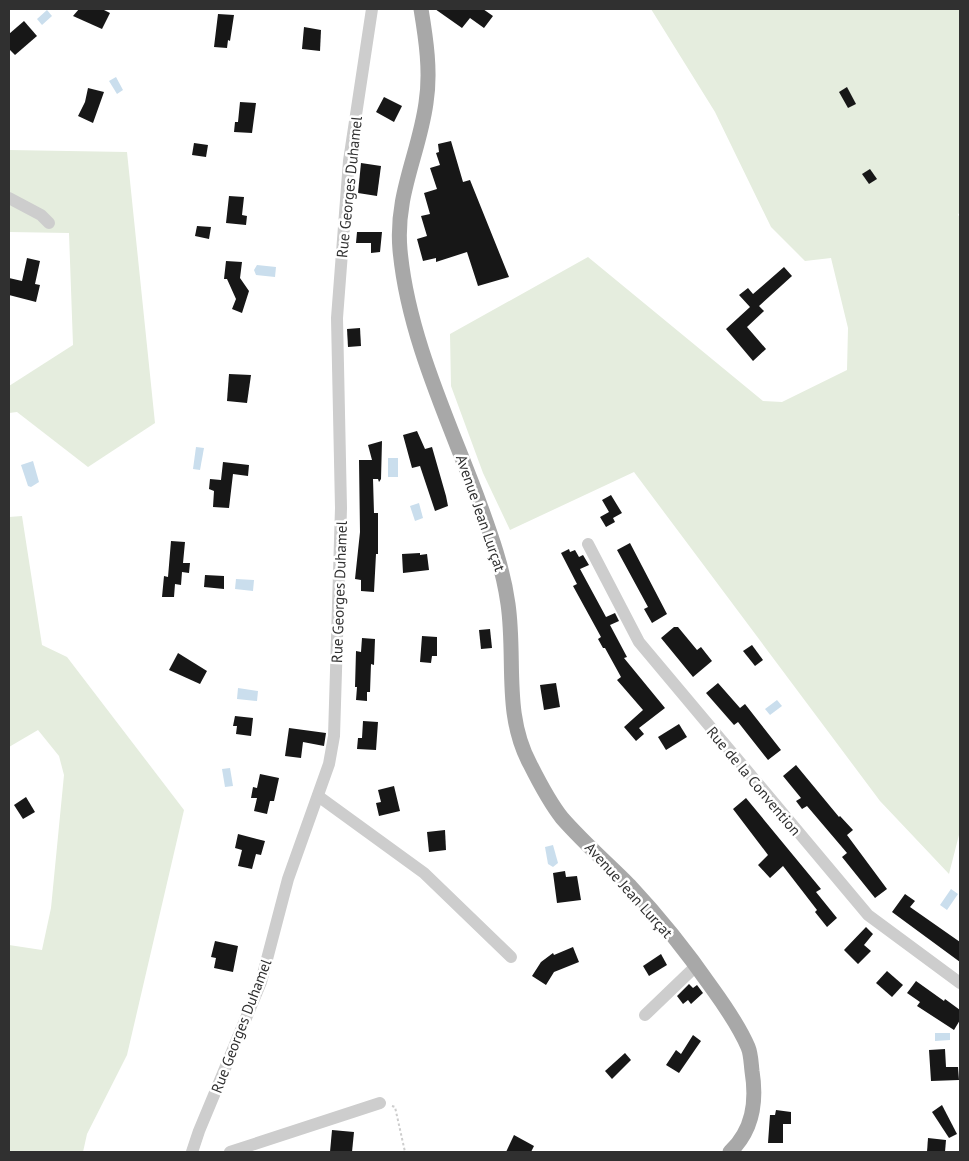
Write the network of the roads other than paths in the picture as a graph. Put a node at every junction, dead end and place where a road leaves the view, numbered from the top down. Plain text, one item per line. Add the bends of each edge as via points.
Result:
1 (372, 9) edge
2 (421, 9) edge
3 (9, 198) edge
4 (49, 224) dead end
5 (588, 544) dead end
6 (318, 796) junction
7 (511, 957) dead end
8 (696, 966) junction
9 (960, 983) edge
10 (645, 1015) dead end
11 (380, 1102) road end
12 (192, 1152) edge
13 (230, 1152) edge
14 (730, 1152) edge

1 - 6 street, Rue Georges Duhamel via 349,161 337,318 340,596 334,736
2 - 8 main road, Avenue Jean Lurçat via 427,42 427,100 405,181 400,249 420,342 498,555 513,638 513,712 517,737 560,816 631,888
3 - 4 street via 41,214
5 - 9 street, Rue de la Convention via 639,642 861,908
6 - 7 street via 424,873
6 - 12 street, Rue Georges Duhamel via 288,879 261,982
8 - 10 street
8 - 14 main road, Avenue Jean Lurçat via 750,1049 754,1110 743,1138
11 - 13 street

